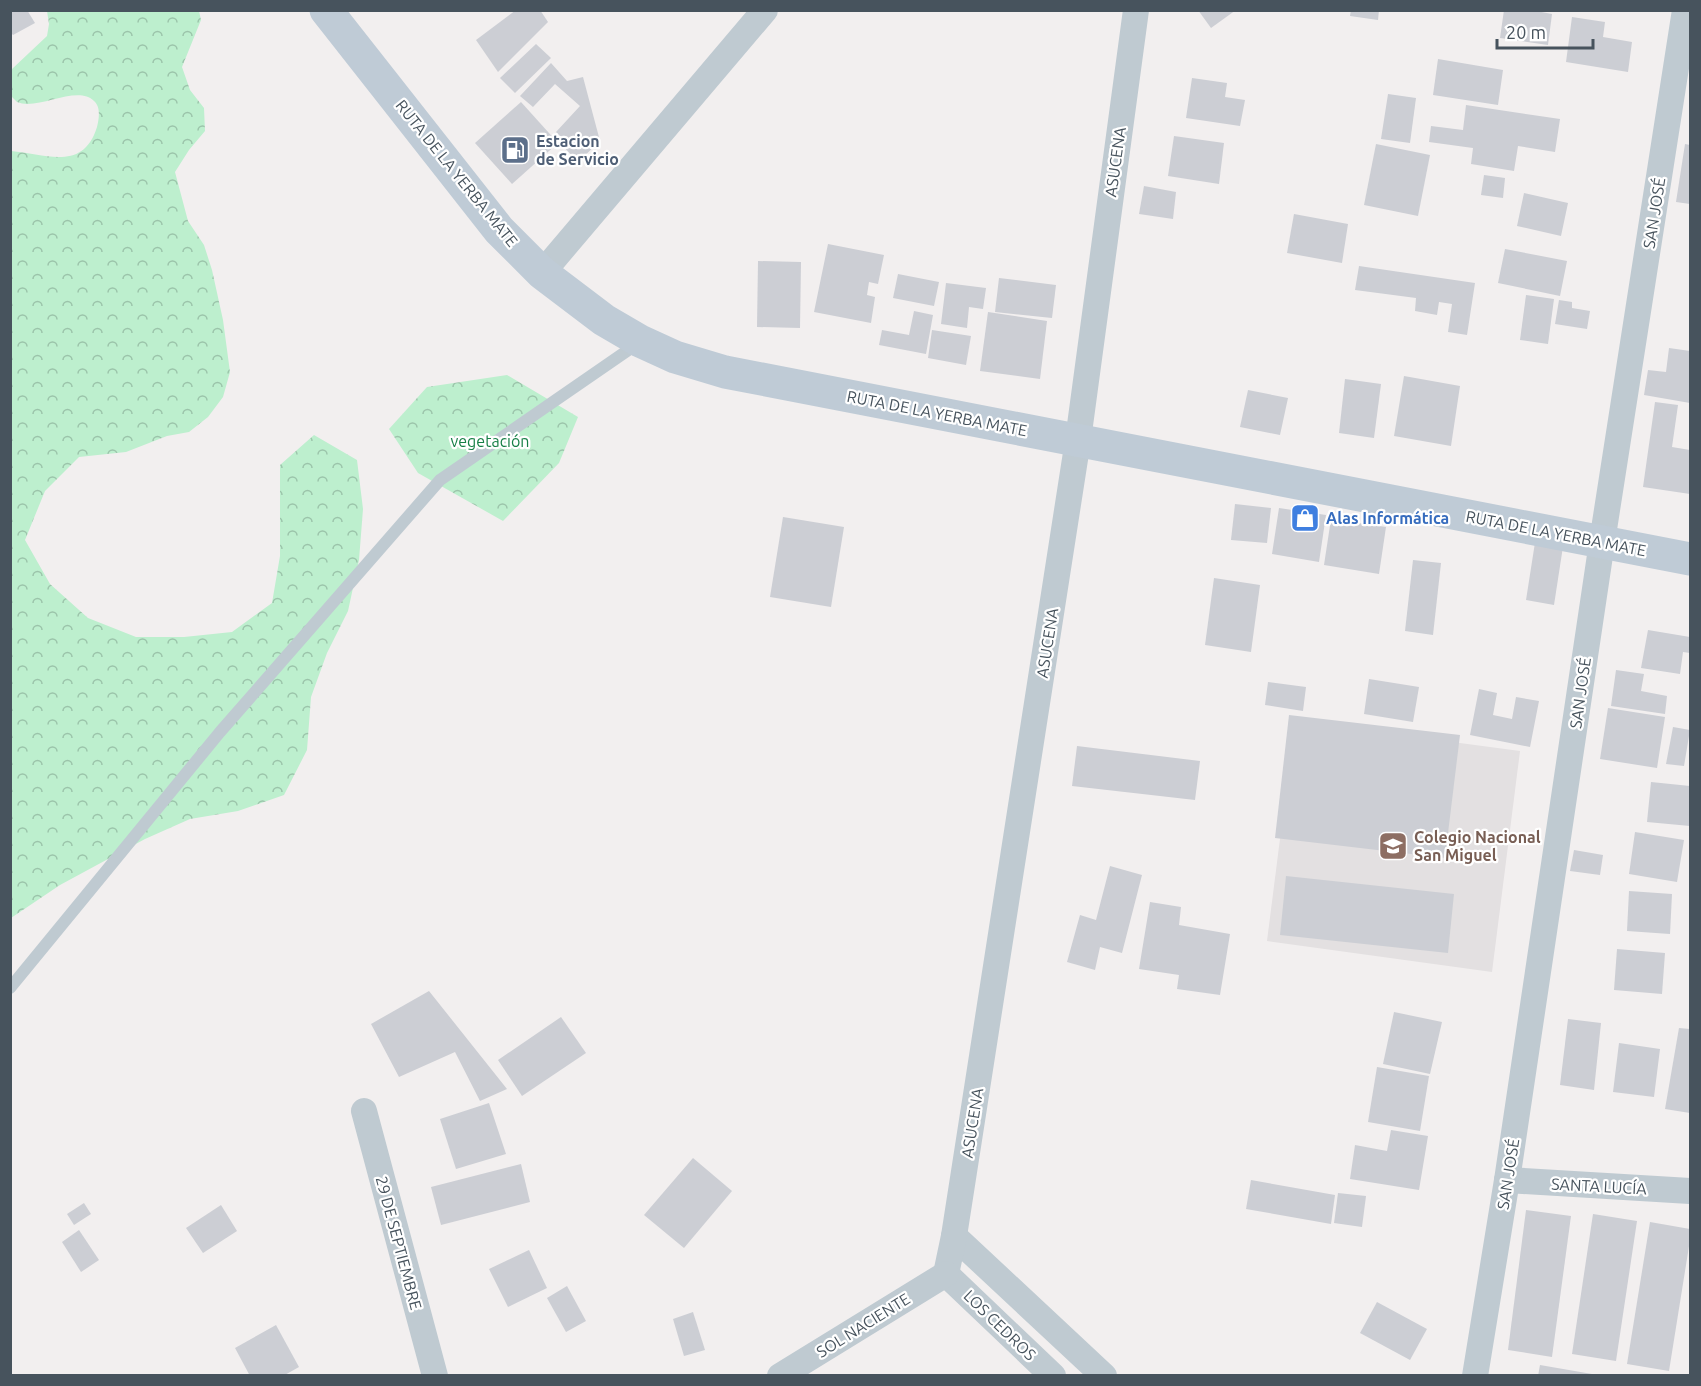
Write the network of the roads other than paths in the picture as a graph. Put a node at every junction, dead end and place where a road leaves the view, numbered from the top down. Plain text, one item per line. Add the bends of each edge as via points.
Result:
1 (326, 10) edge
2 (765, 10) edge
3 (1136, 10) edge
4 (1685, 10) edge
5 (542, 273) junction
6 (640, 341) junction
7 (1078, 440) junction
8 (1602, 542) junction
9 (1690, 559) edge
10 (10, 988) edge
11 (364, 1111) dead end
12 (1507, 1180) junction
13 (1690, 1191) edge
14 (954, 1236) junction
15 (946, 1274) junction
16 (435, 1376) edge
17 (780, 1376) edge
18 (1053, 1376) edge
19 (1104, 1376) edge
20 (1475, 1376) edge

1 - 5 main road, RUTA DE LA YERBA MATE via 499,230
2 - 5 street
3 - 7 street, ASUCENA
4 - 8 street, SAN JOSÉ
5 - 6 main road, RUTA DE LA YERBA MATE via 604,320
6 - 7 main road, RUTA DE LA YERBA MATE via 675,357 725,372
6 - 10 lane via 440,480 220,732
7 - 8 main road, RUTA DE LA YERBA MATE
7 - 14 street, ASUCENA
8 - 9 main road, RUTA DE LA YERBA MATE
8 - 12 street, SAN JOSÉ
11 - 16 street, 29 DE SEPTIEMBRE
12 - 13 street, SANTA LUCÍA
12 - 20 street, SAN JOSÉ
14 - 15 street, ASUCENA
14 - 19 street
15 - 17 street, SOL NACIENTE
15 - 18 street, LOS CEDROS

